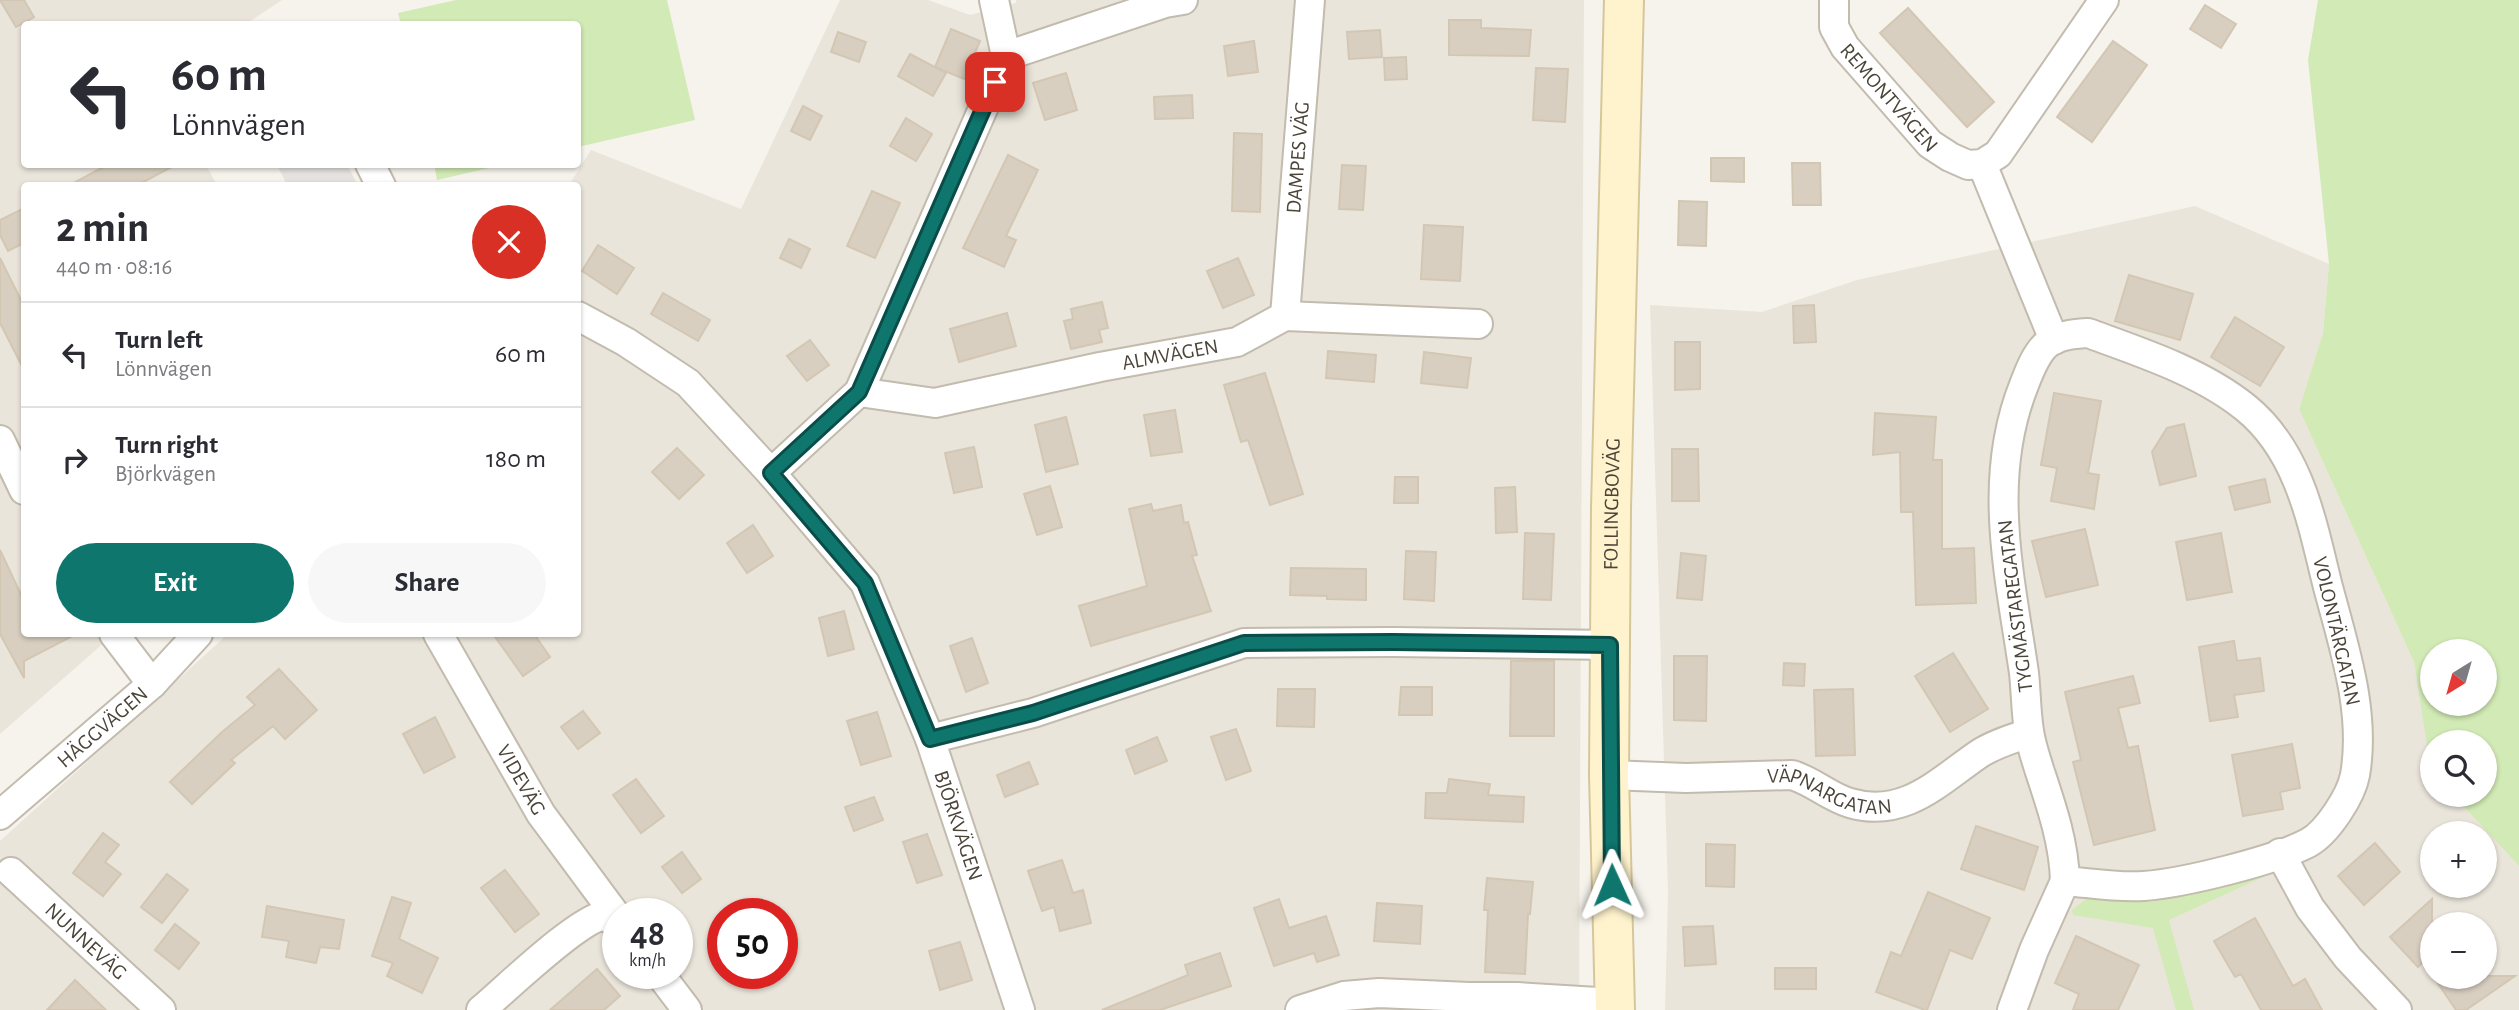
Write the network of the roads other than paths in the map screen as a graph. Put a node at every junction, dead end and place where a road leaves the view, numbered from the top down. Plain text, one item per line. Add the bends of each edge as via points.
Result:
1 (994, 0) edge
2 (1183, 0) edge
3 (1310, 0) edge
4 (1624, 0) edge
5 (1834, 0) edge
6 (2104, 0) edge
7 (1006, 57) junction
8 (1982, 164) junction
9 (1285, 316) junction
10 (581, 318) edge
11 (1478, 324) dead end
12 (2054, 341) junction
13 (859, 392) junction
14 (0, 440) edge
15 (771, 473) junction
16 (21, 484) edge
17 (116, 637) edge
18 (195, 637) edge
19 (440, 637) edge
20 (1610, 645) junction
21 (152, 684) junction
22 (2029, 733) junction
23 (930, 739) junction
24 (1609, 775) junction
25 (0, 815) edge
26 (2280, 853) junction
27 (11, 872) dead end
28 (2065, 881) junction
29 (603, 898) edge
30 (602, 915) edge
31 (671, 989) edge
32 (1518, 1003) edge
33 (1614, 1007) edge
34 (161, 1010) edge
35 (481, 1010) edge
36 (687, 1010) edge
37 (1020, 1010) edge
38 (1300, 1010) edge
39 (2012, 1010) edge
40 (2397, 1010) edge

1 - 7 street
2 - 7 street
3 - 9 street, DAMPES VÄG
4 - 20 main road, FOLLINGBOVÄG
5 - 8 street, REMONTVÄGEN via 1834,26 1845,47 1930,144 1968,165
6 - 8 street via 1998,154
7 - 13 street
8 - 12 street
9 - 11 street
9 - 13 street, ALMVÄGEN via 1237,342 935,403
10 - 15 street, BJÖRKVÄGEN via 688,383
12 - 22 street, TYGMÄSTAREGATAN via 2030,369 2018,400 2007,438 2004,473 2006,567
12 - 26 street, VOLONTÄRGATAN via 2064,335 2088,333 2159,359 2217,389 2246,408 2271,433 2304,494 2356,707 2355,776 2344,806 2310,842
13 - 15 street
14 - 16 street
15 - 23 street, BJÖRKVÄGEN via 865,583
17 - 21 street
18 - 21 street, HÄGGVÄGEN
19 - 29 street, VIDEVÄG via 541,814
20 - 23 street via 1244,643 1033,713
20 - 24 main road, FOLLINGBOVÄG
21 - 25 street, HÄGGVÄGEN
22 - 24 street, VÄPNARGATAN via 1981,753 1898,806 1849,803 1792,775
22 - 28 street, TYGMÄSTAREGATAN via 2058,827
23 - 37 street, BJÖRKVÄGEN
24 - 33 main road, FOLLINGBOVÄG
26 - 28 street via 2144,886
26 - 40 street via 2318,918
27 - 34 street, NUNNEVÄG
28 - 39 street, TYGMÄSTAREGATAN
30 - 35 street via 559,943
31 - 36 street
32 - 33 street
32 - 38 street via 1379,993 1344,996

